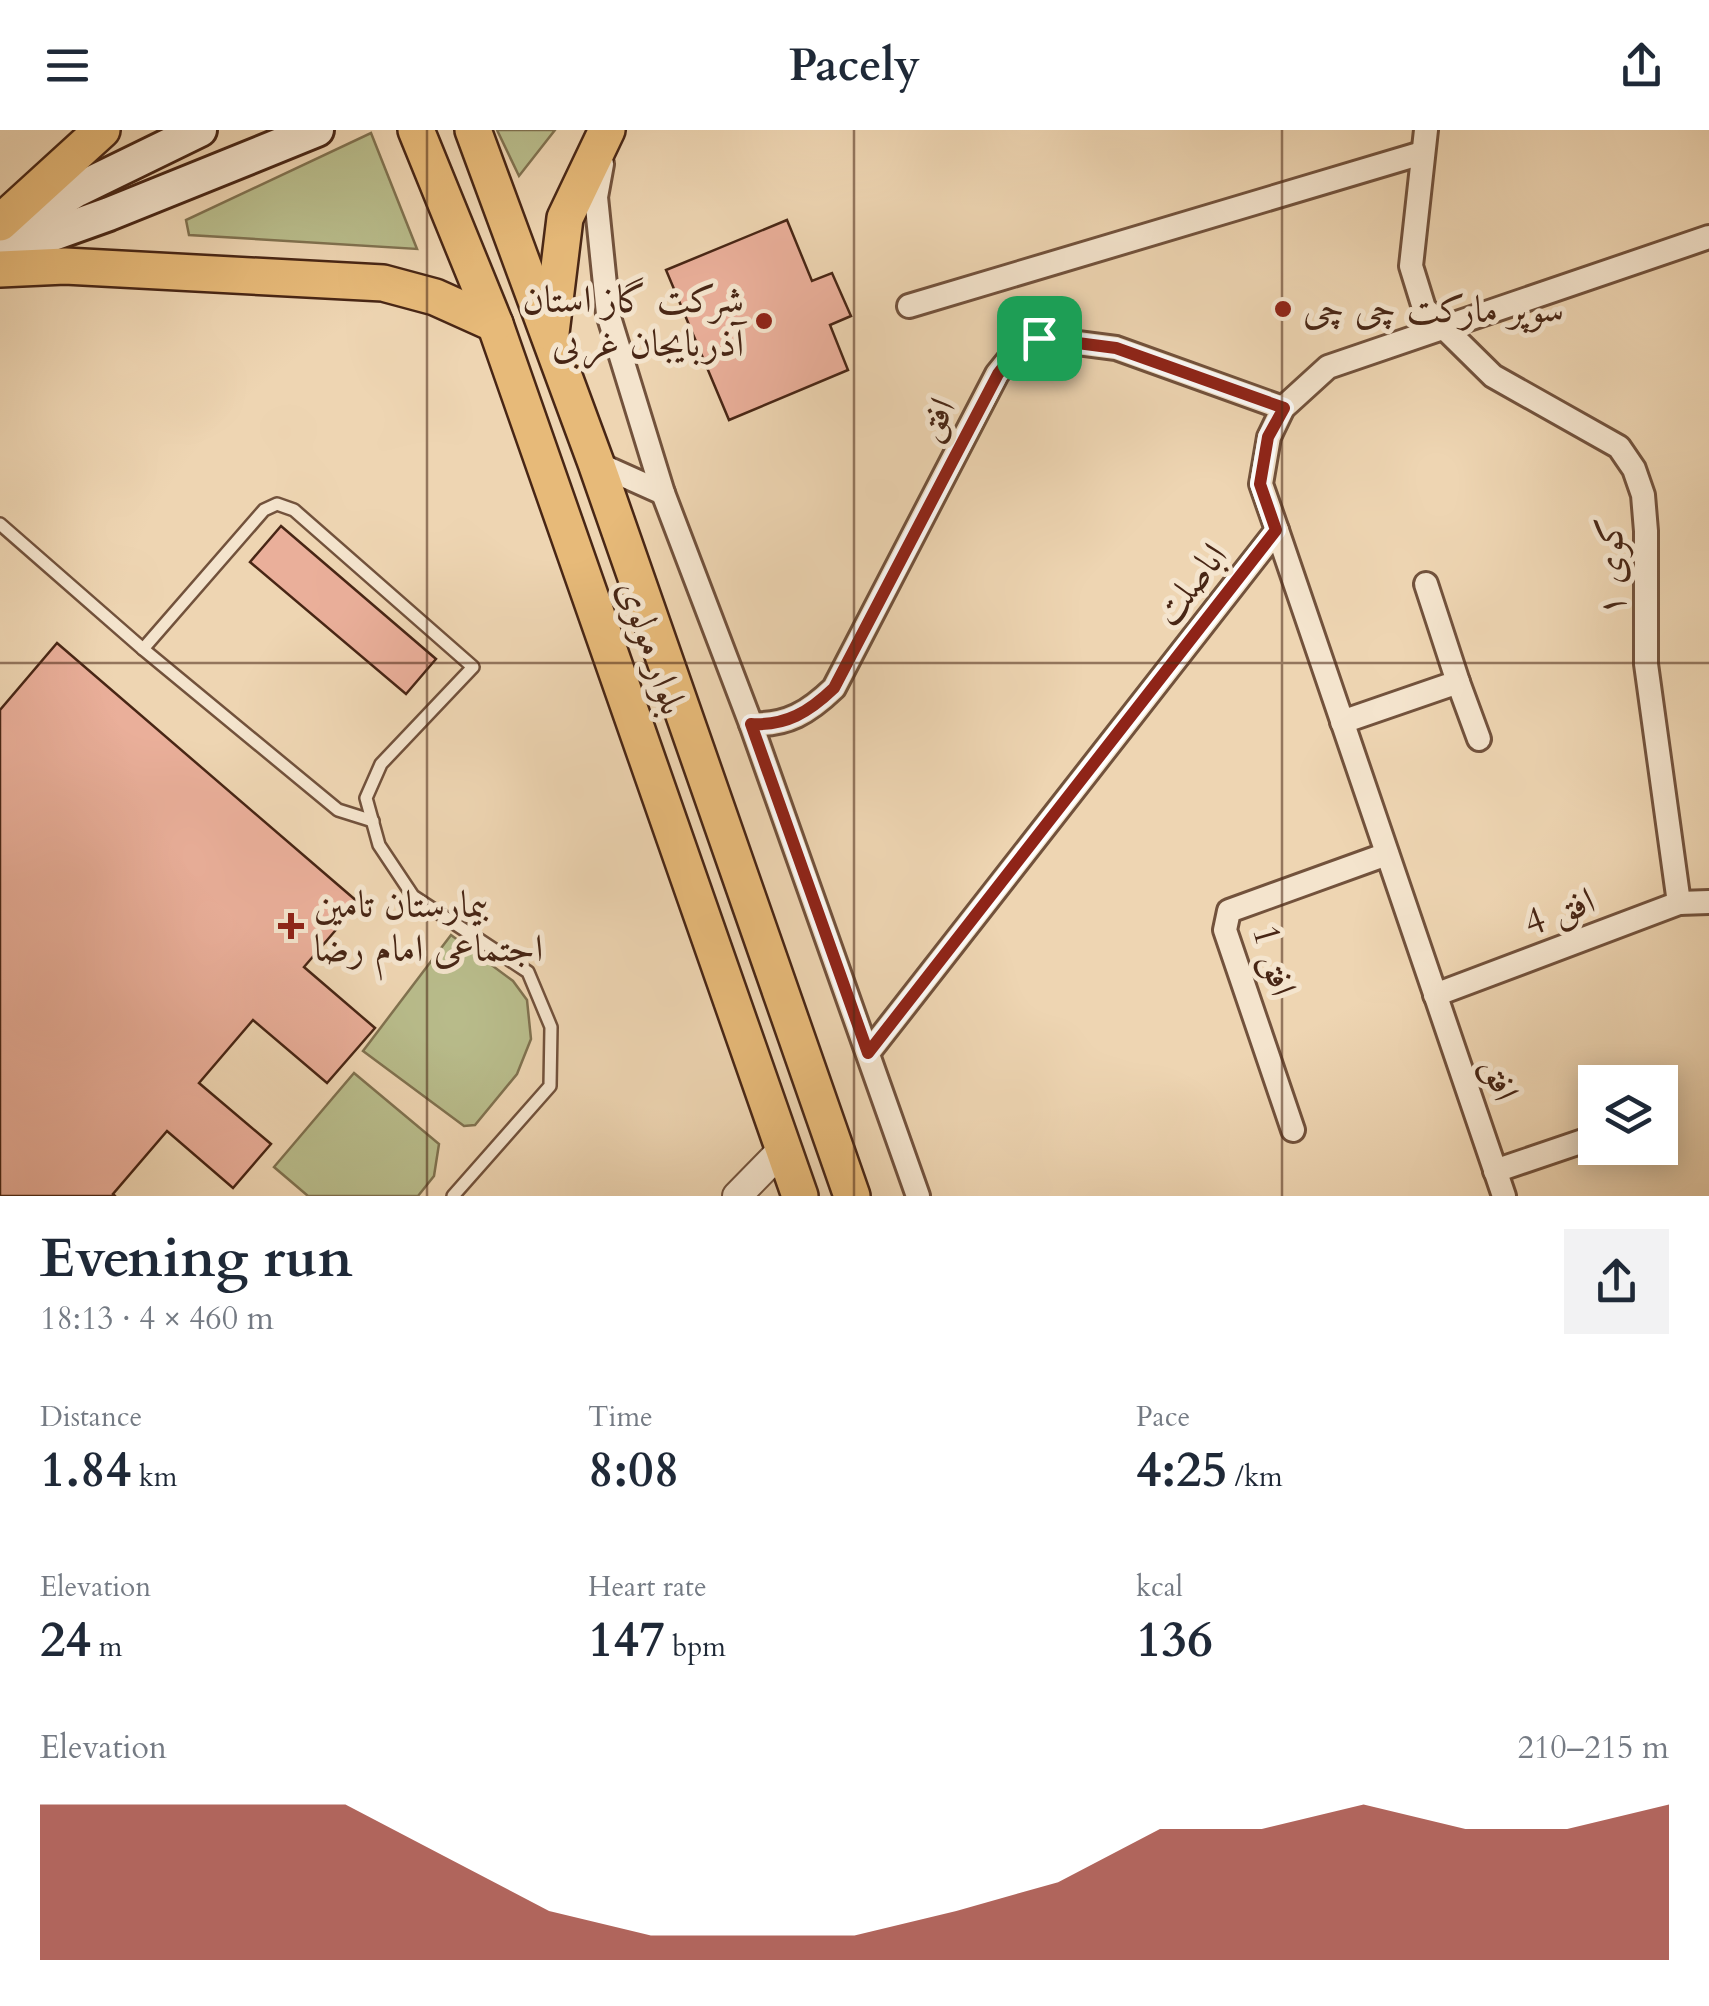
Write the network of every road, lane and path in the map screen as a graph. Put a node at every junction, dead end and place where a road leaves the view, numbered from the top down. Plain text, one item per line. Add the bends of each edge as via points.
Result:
1 (102, 130) edge
2 (200, 130) edge
3 (317, 130) edge
4 (416, 130) edge
5 (473, 130) edge
6 (607, 130) edge
7 (1424, 142) edge
8 (0, 223) edge
9 (1709, 237) edge
10 (0, 238) edge
11 (0, 253) edge
12 (0, 269) edge
13 (909, 306) dead end
14 (495, 324) junction
15 (1444, 327) junction
16 (550, 339) junction
17 (1284, 408) junction
18 (596, 462) junction
19 (663, 492) junction
20 (0, 524) edge
21 (1276, 530) junction
22 (1426, 584) dead end
23 (143, 649) junction
24 (1458, 682) junction
25 (1342, 722) junction
26 (751, 724) junction
27 (1478, 738) dead end
28 (372, 821) junction
29 (1388, 854) junction
30 (1709, 902) edge
31 (1679, 903) junction
32 (1435, 995) junction
33 (868, 1053) junction
34 (1293, 1130) dead end
35 (1578, 1143) edge
36 (784, 1149) junction
37 (1495, 1171) junction
38 (453, 1196) edge
39 (738, 1196) edge
40 (800, 1196) edge
41 (852, 1196) edge
42 (918, 1196) edge
43 (1504, 1196) edge

1 - 8 main road
2 - 10 main road via 78,190
3 - 11 main road
4 - 14 main road, بلوار مولوی
5 - 16 main road, بلوار مولوی
6 - 16 main road via 565,218
6 - 19 street via 596,196 608,314
7 - 13 street
7 - 15 street, کوی ۱ via 1411,266 1424,308
9 - 15 street, اباصلت
12 - 14 main road via 65,266 383,283
14 - 36 main road, بلوار مولوی
15 - 17 street, اباصلت via 1328,367
15 - 31 street, کوی ۱ via 1493,376 1619,447 1634,469 1646,532 1646,664
16 - 18 main road, بلوار مولوی
17 - 21 street, اباصلت via 1268,437 1260,484
17 - 26 street, افق via 1116,348 1039,338 1018,348 998,374 834,688 792,720
18 - 19 street
18 - 41 main road, بلوار مولوی
19 - 26 street
20 - 23 lane
21 - 25 street, افق
21 - 33 street, اباصلت
22 - 24 street
23 - 28 lane via 338,810
23 - 28 lane via 264,510 276,504 294,510 473,667 381,764 366,798
24 - 25 street
24 - 27 street
25 - 29 street, افق
26 - 33 street
28 - 38 lane via 379,845 413,896 528,972 551,1027 550,1086
29 - 32 street, افق
29 - 34 street, افق 1 via 1229,910 1225,920
30 - 31 street, افق 4
31 - 32 street, افق 4
32 - 37 street, افق
33 - 42 street
35 - 37 street
36 - 39 street
36 - 40 main road, بلوار مولوی
37 - 43 street, افق

